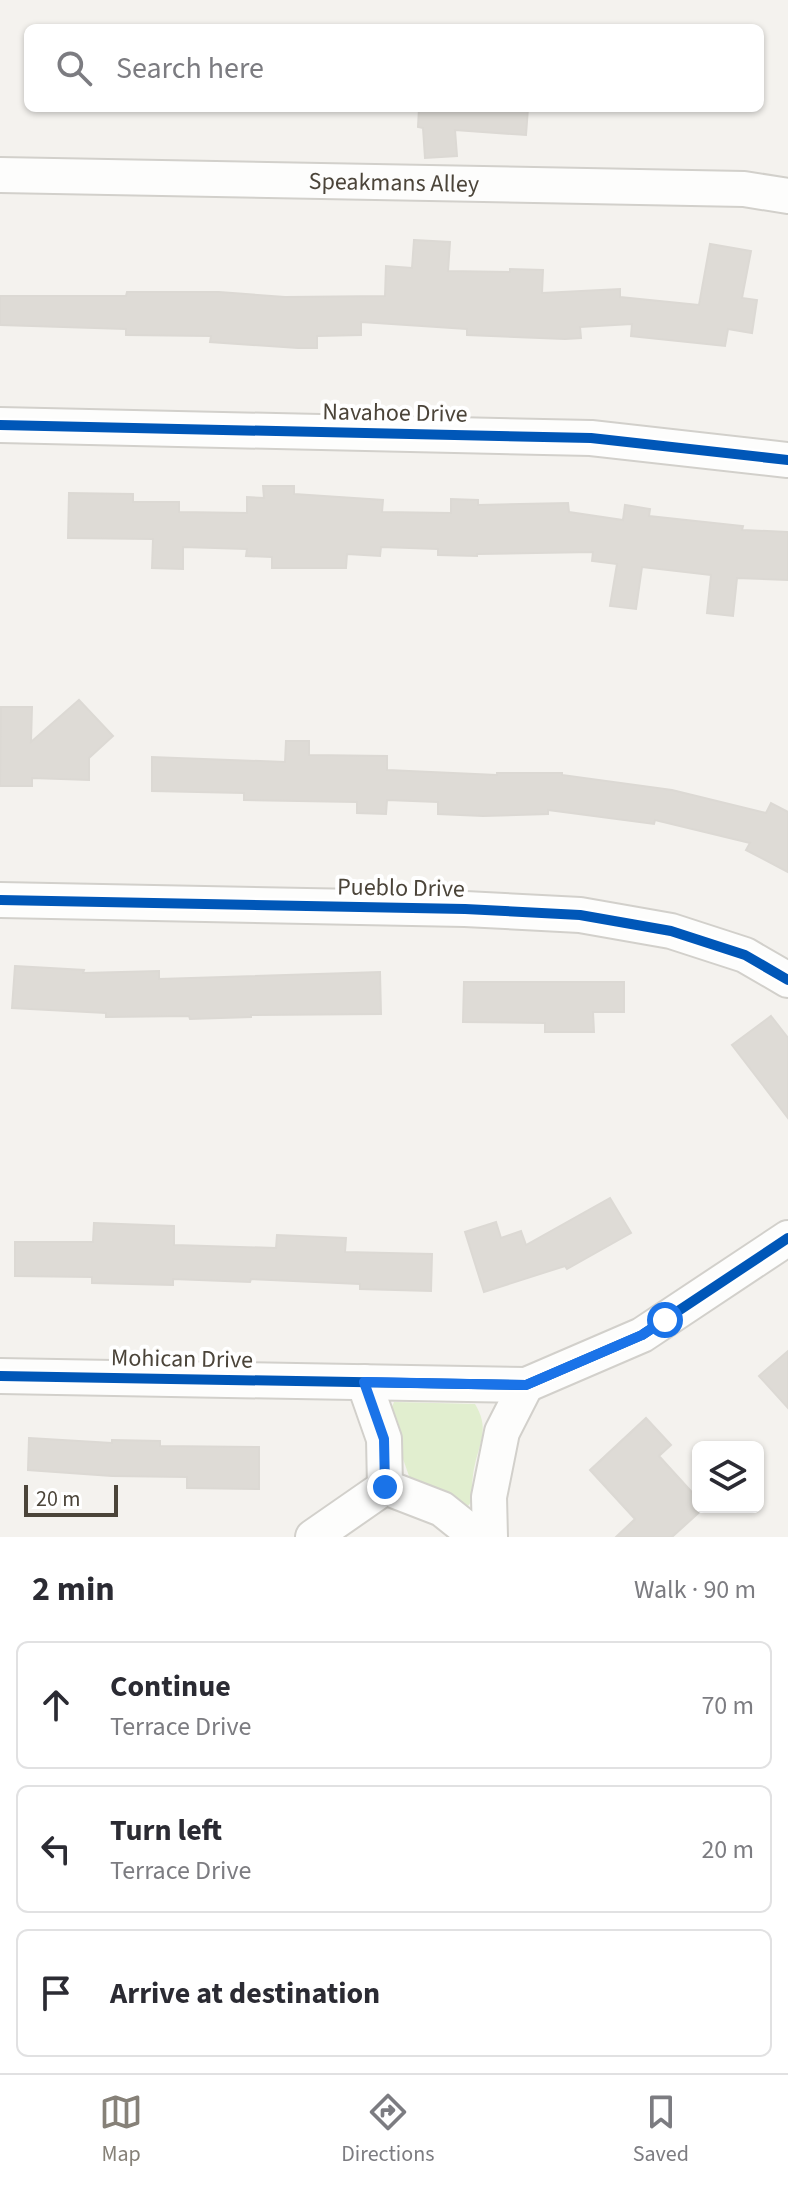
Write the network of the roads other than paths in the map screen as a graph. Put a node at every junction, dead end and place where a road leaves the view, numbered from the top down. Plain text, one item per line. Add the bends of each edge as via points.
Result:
1 (0, 175) edge
2 (788, 196) edge
3 (0, 425) edge
4 (788, 460) edge
5 (0, 900) edge
6 (788, 980) edge
7 (788, 1238) edge
8 (0, 1376) edge
9 (364, 1382) junction
10 (526, 1385) junction
11 (385, 1487) junction
12 (313, 1537) edge
13 (477, 1537) edge
14 (490, 1537) edge

1 - 2 street, Speakmans Alley via 744,189
3 - 4 street, Navahoe Drive via 591,438
5 - 6 street, Pueblo Drive via 580,915 671,931 745,955
7 - 10 street via 642,1335
8 - 9 street, Mohican Drive
9 - 10 street, Mohican Drive
9 - 11 street via 384,1439
10 - 14 street via 502,1432 489,1497
11 - 12 street
11 - 13 street via 442,1509

